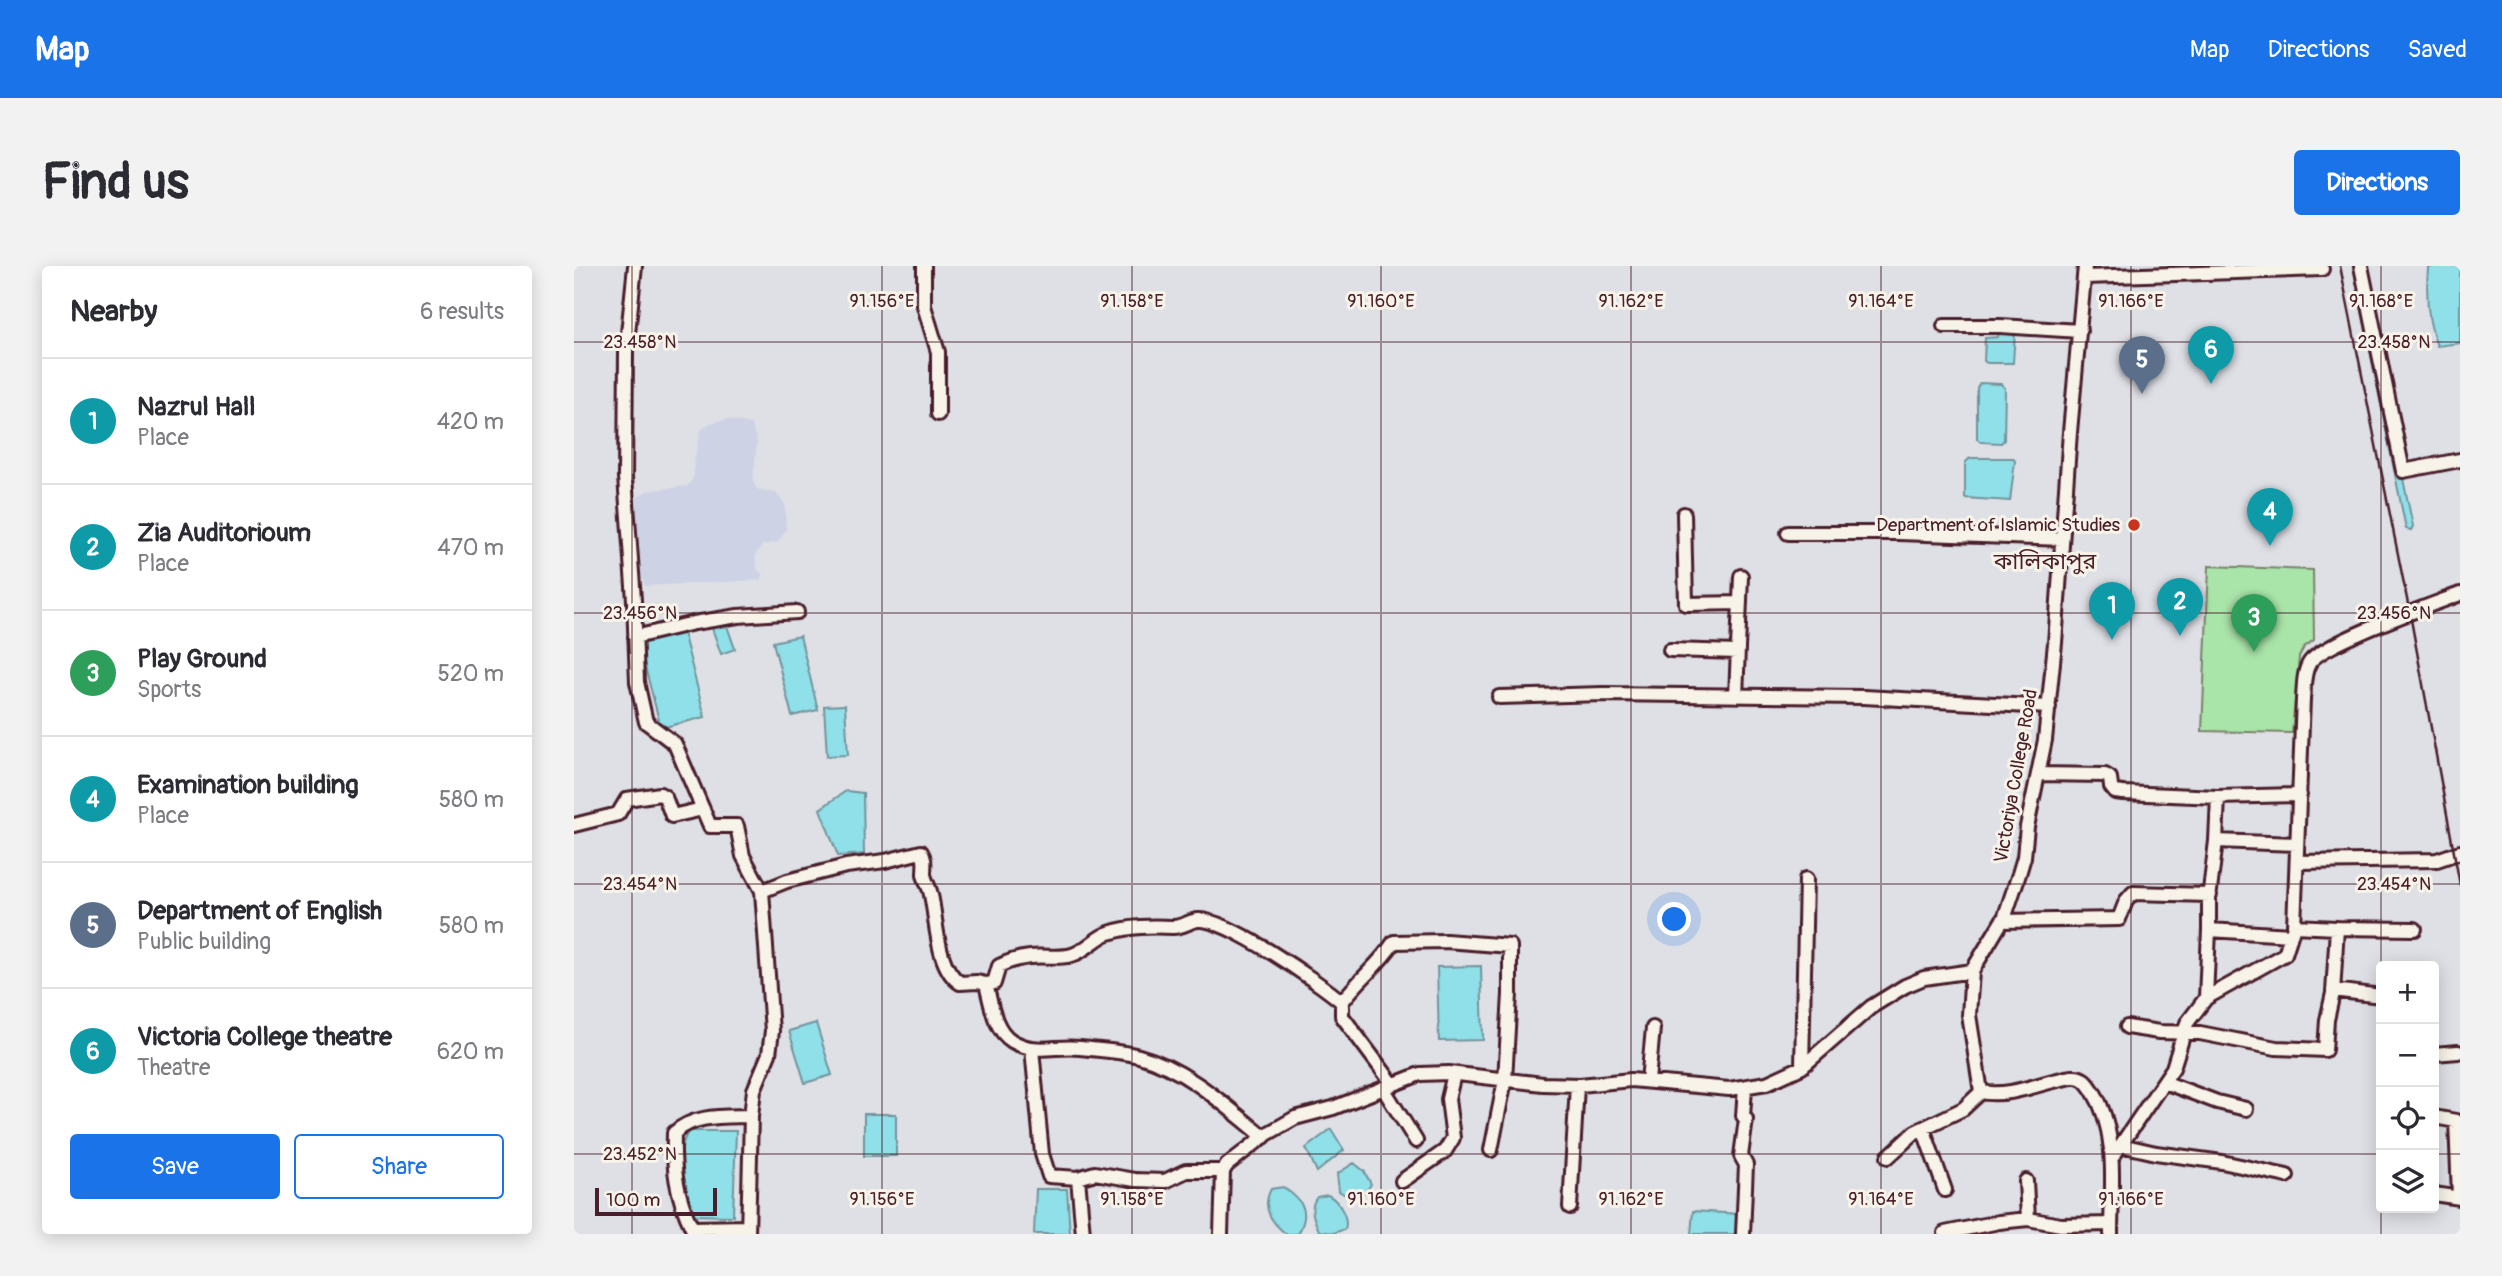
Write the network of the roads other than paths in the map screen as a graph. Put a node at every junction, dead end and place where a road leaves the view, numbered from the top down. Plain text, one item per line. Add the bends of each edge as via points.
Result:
1 (635, 266) edge
2 (923, 266) edge
3 (2361, 266) edge
4 (2322, 269) dead end
5 (2085, 271) edge
6 (1944, 326) dead end
7 (2080, 331) junction
8 (938, 414) dead end
9 (2460, 460) edge
10 (1684, 514) dead end
11 (1788, 533) dead end
12 (2062, 539) junction
13 (1741, 576) dead end
14 (2460, 594) edge
15 (1740, 603) junction
16 (797, 612) dead end
17 (635, 637) junction
18 (1670, 650) dead end
19 (1738, 652) junction
20 (1736, 696) junction
21 (1499, 697) dead end
22 (2049, 707) junction
23 (2039, 774) junction
24 (2300, 795) junction
25 (2218, 797) junction
26 (703, 809) junction
27 (574, 825) edge
28 (2216, 841) junction
29 (2298, 844) junction
30 (2460, 852) edge
31 (2297, 862) junction
32 (1806, 879) dead end
33 (762, 891) junction
34 (2210, 895) junction
35 (2002, 921) junction
36 (2337, 928) junction
37 (2415, 929) dead end
38 (2208, 930) junction
39 (2293, 930) junction
40 (1972, 971) junction
41 (986, 984) junction
42 (2333, 990) junction
43 (2376, 995) edge
44 (2206, 998) junction
45 (1342, 1002) junction
46 (2127, 1027) dead end
47 (1653, 1028) dead end
48 (2184, 1034) junction
49 (1032, 1049) junction
50 (2458, 1052) dead end
51 (2439, 1054) edge
52 (1802, 1067) junction
53 (1454, 1073) junction
54 (1505, 1080) junction
55 (1648, 1081) junction
56 (2164, 1082) junction
57 (1387, 1085) junction
58 (1577, 1085) junction
59 (1745, 1088) junction
60 (1982, 1092) junction
61 (2246, 1109) dead end
62 (751, 1116) junction
63 (2439, 1118) edge
64 (1923, 1128) junction
65 (1264, 1137) junction
66 (1416, 1141) dead end
67 (2121, 1145) junction
68 (1491, 1150) dead end
69 (1888, 1157) dead end
70 (2112, 1158) junction
71 (1223, 1171) junction
72 (2287, 1176) dead end
73 (1078, 1178) junction
74 (1402, 1181) dead end
75 (2026, 1181) dead end
76 (1945, 1190) dead end
77 (2439, 1195) edge
78 (2459, 1197) edge
79 (1570, 1207) dead end
80 (2028, 1219) junction
81 (2111, 1229) edge
82 (748, 1230) edge
83 (1945, 1233) edge
84 (1083, 1234) edge
85 (1221, 1234) edge
86 (1743, 1234) edge

1 - 17 street via 626,353 625,449
2 - 8 street via 924,306 938,352
3 - 9 street via 2403,471
4 - 5 street
5 - 7 street, Victoriya College Road
6 - 7 street
7 - 12 street, Victoriya College Road
10 - 15 street via 1686,604
11 - 12 street
12 - 22 street, Victoriya College Road
13 - 15 street
14 - 24 street via 2333,644 2310,662 2304,689
15 - 19 street
16 - 17 street via 738,616
17 - 26 street via 637,682 646,722 675,744
18 - 19 street
19 - 20 street
20 - 21 street
20 - 22 street
22 - 23 street, Victoriya College Road
23 - 25 street via 2105,775 2115,792
23 - 35 street, Victoriya College Road via 2024,857
24 - 25 street
24 - 29 street
25 - 28 street
26 - 27 street via 673,816 660,794 630,798 618,814
26 - 33 street via 711,828 737,826 743,856
28 - 29 street
28 - 34 street
29 - 31 street
30 - 31 street via 2437,860
31 - 39 street
32 - 52 street
33 - 41 street via 835,869 921,852 947,969 960,983
33 - 62 street via 772,1031
34 - 35 street via 2133,893 2119,919
34 - 38 street
35 - 40 street, Victoriya College Road
36 - 37 street
36 - 39 street
36 - 42 street
38 - 39 street
38 - 44 street
39 - 44 street via 2285,954
40 - 52 street via 1924,978 1905,986 1871,1007
40 - 60 street, Victoriya College Road via 1969,1015
41 - 45 street via 994,983 999,966 1014,960 1075,954 1107,933 1137,926 1181,927 1199,920 1245,937 1316,980
41 - 49 street via 1003,1031 1009,1039
42 - 43 street
42 - 48 street via 2325,1049 2276,1048
44 - 48 street
45 - 54 street via 1394,942 1510,946
45 - 57 street via 1342,1016
46 - 48 street
47 - 55 street
48 - 56 street
49 - 65 street via 1116,1052 1171,1068
49 - 73 street via 1047,1171 1054,1178
50 - 51 street
52 - 59 street
53 - 54 street
53 - 57 street via 1420,1073
53 - 74 street via 1448,1099 1452,1139 1445,1151
54 - 58 street
54 - 68 street
55 - 58 street
55 - 59 street
56 - 61 street
56 - 67 street
57 - 65 street via 1295,1118
57 - 66 street
58 - 79 street
59 - 86 street
60 - 64 street via 1963,1109
60 - 70 street via 2032,1088 2070,1077 2083,1079 2101,1105
62 - 82 street
62 - 82 street via 686,1122 674,1133 673,1162 677,1190 692,1228
63 - 78 street via 2456,1121
64 - 69 street
64 - 76 street
65 - 71 street
67 - 70 street
67 - 72 street
70 - 81 street
71 - 73 street via 1186,1171 1165,1181 1095,1173
71 - 85 street
73 - 84 street
75 - 80 street
77 - 78 street
80 - 81 street
80 - 83 street

